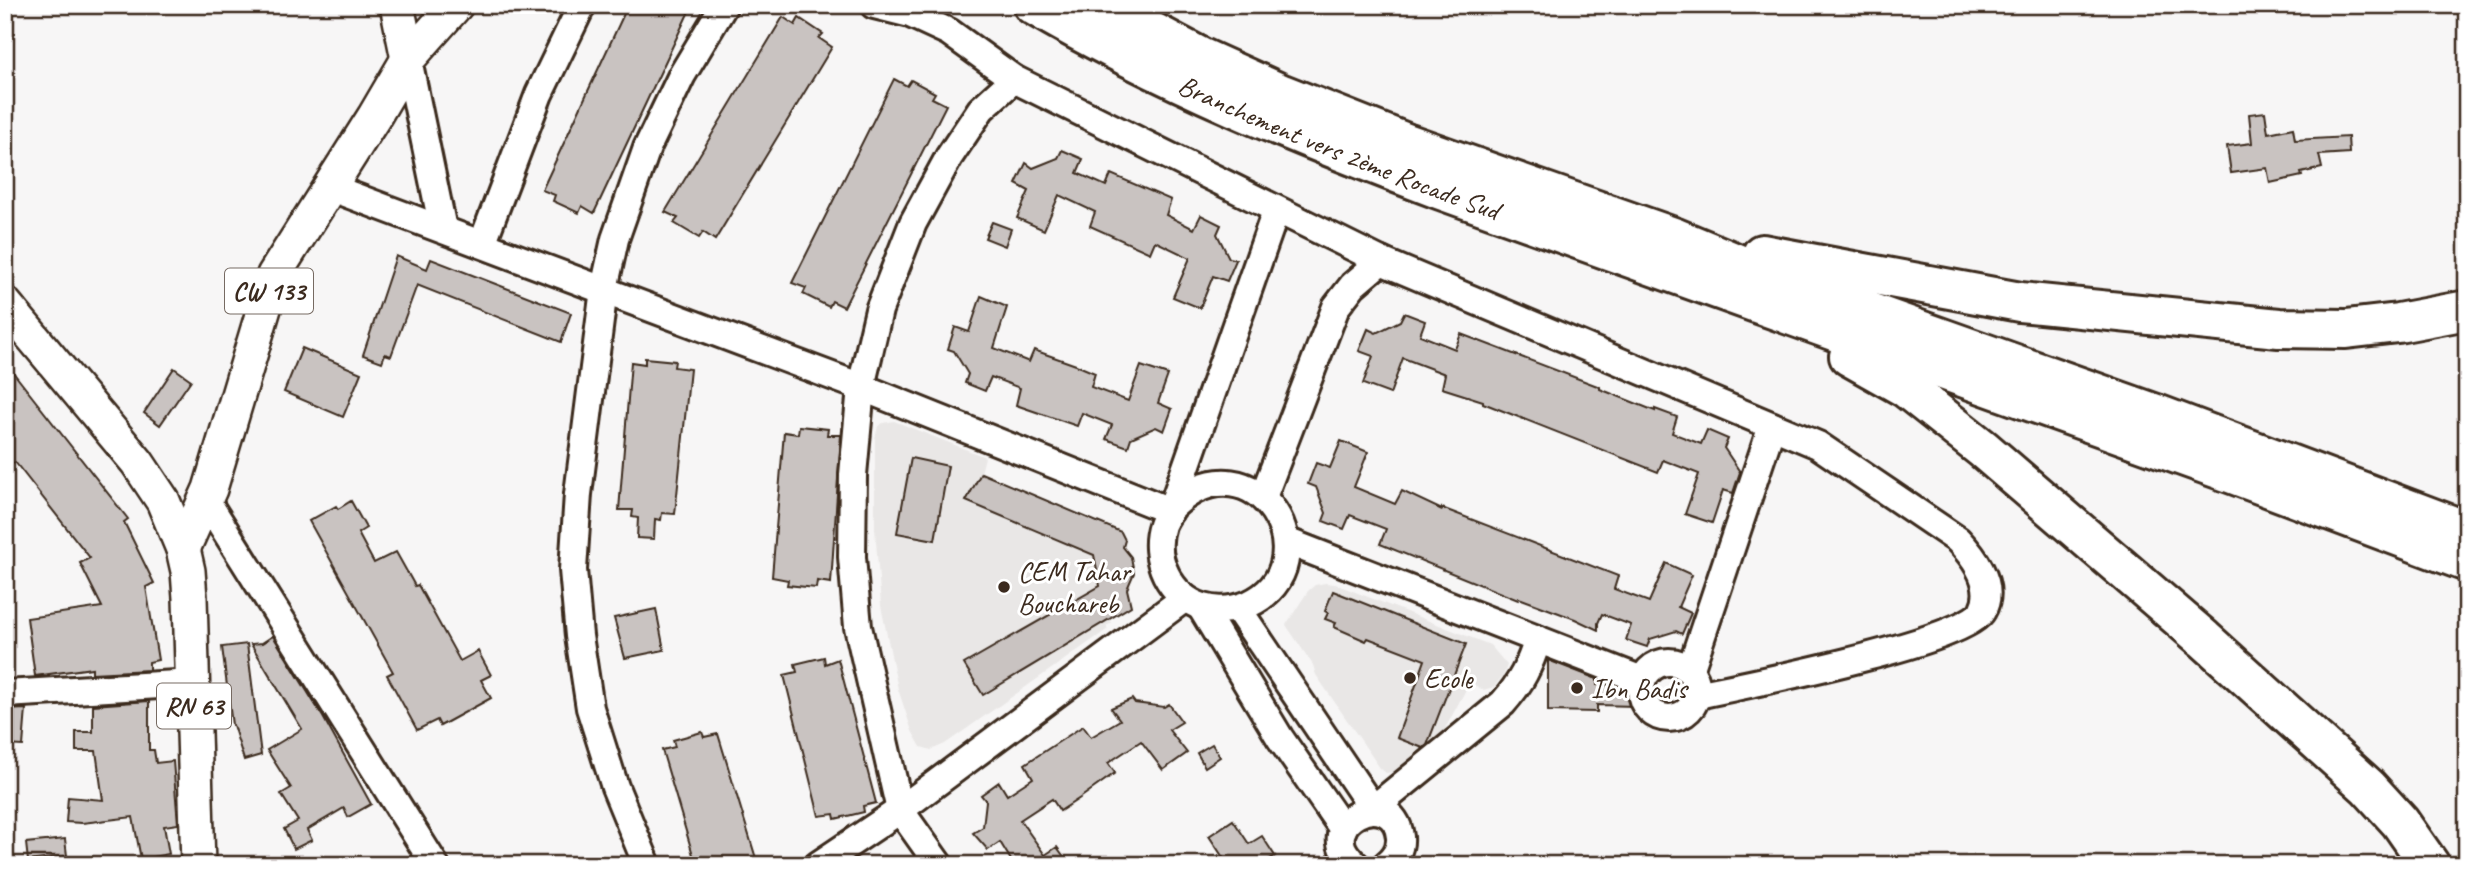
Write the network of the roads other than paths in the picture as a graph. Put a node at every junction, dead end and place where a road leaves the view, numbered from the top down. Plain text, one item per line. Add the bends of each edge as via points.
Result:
1 (397, 5) edge
2 (456, 5) edge
3 (582, 5) edge
4 (724, 5) edge
5 (874, 5) edge
6 (1033, 5) edge
7 (1101, 5) edge
8 (408, 59) junction
9 (1014, 79) junction
10 (330, 187) junction
11 (1276, 211) junction
12 (443, 229) junction
13 (482, 244) junction
14 (1664, 252) junction
15 (1381, 261) junction
16 (604, 289) junction
17 (6, 306) edge
18 (2467, 310) edge
19 (861, 387) junction
20 (1772, 426) junction
21 (149, 479) junction
22 (208, 495) junction
23 (1263, 497) junction
24 (1171, 509) junction
25 (2467, 531) edge
26 (1286, 541) junction
27 (183, 549) junction
28 (2467, 562) edge
29 (1193, 602) junction
30 (1238, 609) junction
31 (1538, 639) junction
32 (1642, 680) junction
33 (194, 683) junction
34 (1693, 683) junction
35 (5, 694) edge
36 (1373, 809) junction
37 (900, 810) junction
38 (1343, 830) junction
39 (198, 865) edge
40 (435, 865) edge
41 (647, 865) edge
42 (818, 865) edge
43 (939, 865) edge
44 (1355, 865) edge
45 (1386, 865) edge
46 (2430, 865) edge

1 - 8 main road
2 - 8 main road, CW 133
3 - 13 street via 539,94
4 - 16 street via 681,75 648,148 615,239
5 - 9 street via 910,14 949,32
6 - 14 highway, Branchement vers 2ème Rocade Sud via 1216,99 1324,146
7 - 14 highway via 1282,94
8 - 10 main road, CW 133
8 - 12 street
9 - 11 street
9 - 19 street via 981,109 913,223 879,310
10 - 12 street
10 - 22 main road, CW 133 via 274,275
11 - 15 street
11 - 24 street
12 - 13 street
13 - 16 street
14 - 18 highway via 2020,302 2279,328 2346,329
14 - 25 highway via 1770,277
14 - 28 highway
14 - 46 highway via 1906,388 1983,449 2368,787
15 - 20 street
15 - 23 street via 1336,307
16 - 19 street
16 - 41 street via 573,570 590,708
17 - 21 main road, RN 63
19 - 24 street
19 - 37 street via 852,543 858,627
20 - 34 street
20 - 34 street via 1818,445 1958,540 1982,572 1987,593 1983,611 1950,632 1821,669
21 - 22 main road
21 - 27 main road, RN 63
22 - 27 main road, CW 133
22 - 40 street
23 - 24 street via 1226,482 1205,484
23 - 26 street via 1282,524
24 - 29 street via 1158,545 1161,565 1170,583
26 - 30 street via 1284,563 1275,583 1259,599
26 - 31 street
27 - 33 main road, RN 63
29 - 30 street via 1220,610
29 - 37 street
29 - 38 street
30 - 36 street
31 - 32 street
31 - 36 street via 1520,684 1503,703
32 - 34 street via 1654,665 1673,662
32 - 34 street via 1642,699 1655,714 1674,718 1689,710
33 - 35 street
33 - 39 main road, RN 63
36 - 38 street via 1354,815
36 - 45 street via 1391,817 1400,834 1397,853
37 - 42 street
37 - 43 street
38 - 44 street via 1343,849

